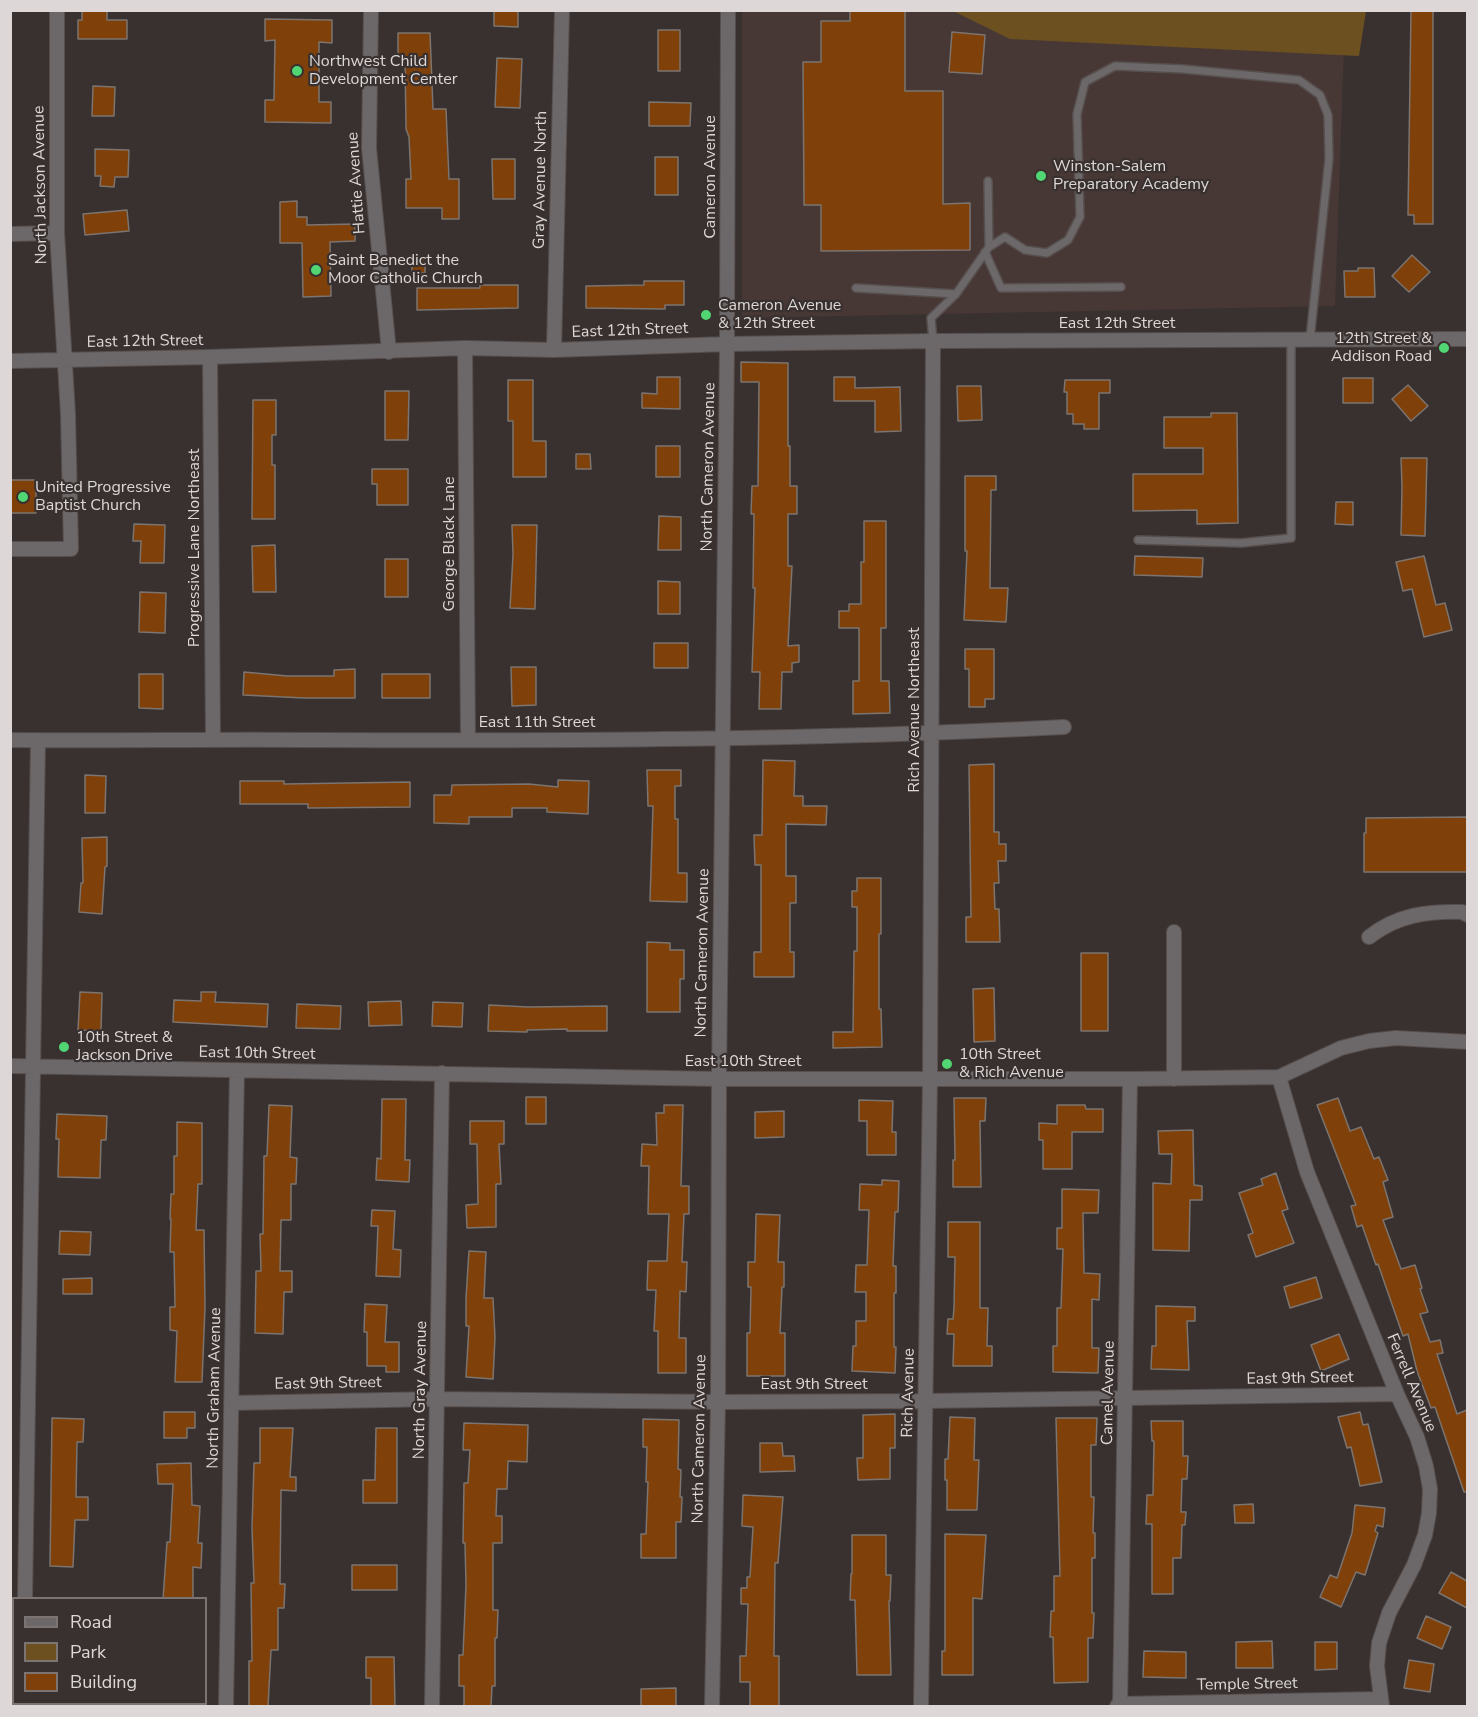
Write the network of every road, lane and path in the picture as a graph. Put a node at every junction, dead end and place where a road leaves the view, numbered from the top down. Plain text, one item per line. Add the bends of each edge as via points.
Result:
1 (57, 10) edge
2 (371, 10) edge
3 (562, 10) edge
4 (728, 10) edge
5 (988, 181) dead end
6 (57, 233) junction
7 (10, 234) edge
8 (987, 249) junction
9 (1121, 287) dead end
10 (856, 288) dead end
11 (956, 294) junction
12 (1291, 339) junction
13 (1310, 339) junction
14 (1467, 339) edge
15 (933, 341) junction
16 (727, 344) junction
17 (465, 348) junction
18 (554, 350) junction
19 (389, 352) junction
20 (210, 357) junction
21 (64, 360) junction
22 (10, 361) edge
23 (1138, 540) dead end
24 (10, 549) edge
25 (1064, 727) dead end
26 (932, 734) junction
27 (722, 738) junction
28 (213, 739) junction
29 (10, 740) edge
30 (38, 740) junction
31 (468, 740) junction
32 (1467, 915) edge
33 (1174, 932) dead end
34 (1369, 937) dead end
35 (1467, 1042) edge
36 (10, 1066) edge
37 (34, 1066) junction
38 (237, 1070) junction
39 (442, 1073) junction
40 (1280, 1077) junction
41 (719, 1078) junction
42 (1174, 1078) junction
43 (930, 1079) junction
44 (1130, 1079) junction
45 (1397, 1394) junction
46 (1125, 1397) junction
47 (437, 1399) junction
48 (926, 1401) junction
49 (231, 1402) junction
50 (718, 1402) junction
51 (25, 1597) edge
52 (1381, 1703) edge
53 (1119, 1706) edge
54 (226, 1707) edge
55 (432, 1707) edge
56 (712, 1707) edge
57 (921, 1707) edge

1 - 6 street, North Jackson Avenue
2 - 19 street, Hattie Avenue via 369,148
3 - 18 street, Gray Avenue North
4 - 16 street, Cameron Avenue
5 - 8 lane
6 - 7 street
6 - 21 street, North Jackson Avenue
8 - 9 lane via 1001,288
8 - 11 lane
8 - 13 lane via 1005,237 1025,250 1047,253 1068,240 1080,217 1077,114 1085,82 1115,66 1299,80 1320,95 1328,115 1329,159
10 - 11 lane
11 - 15 lane via 931,318
12 - 13 street, East 12th Street
12 - 15 street, East 12th Street
12 - 23 lane via 1291,538 1241,543
13 - 14 street, East 12th Street
15 - 16 street, East 12th Street
15 - 26 street, Rich Avenue Northeast
16 - 18 street, East 12th Street
16 - 27 street, North Cameron Avenue
17 - 18 street, East 12th Street
17 - 19 street, East 12th Street
17 - 31 street, George Black Lane
19 - 20 street, East 12th Street
20 - 21 street, East 12th Street
20 - 28 street, Progressive Lane Northeast
21 - 22 street, East 12th Street
21 - 24 street, North Jackson Avenue via 71,549
25 - 26 street, East 11th Street
26 - 27 street, East 11th Street
26 - 43 street, Rich Avenue Northeast
27 - 31 street, East 11th Street
27 - 41 street, North Cameron Avenue
28 - 30 street, East 11th Street
28 - 31 street, East 11th Street
29 - 30 street, East 11th Street
30 - 37 street
32 - 34 street via 1414,915 1392,922
33 - 42 street
35 - 40 street, East 10th Street via 1396,1038 1369,1041 1341,1048
36 - 37 street, East 10th Street
37 - 38 street, East 10th Street
37 - 51 street
38 - 39 street, East 10th Street
38 - 49 street, North Graham Avenue
39 - 41 street, East 10th Street
39 - 47 street, North Gray Avenue
40 - 42 street, East 10th Street
40 - 45 street, Ferrell Avenue via 1307,1172
41 - 43 street, East 10th Street
41 - 50 street, North Cameron Avenue
42 - 44 street, East 10th Street
43 - 44 street, East 10th Street
43 - 48 street, Rich Avenue
44 - 46 street, Camel Avenue
45 - 46 street, East 9th Street
45 - 52 street, Ferrell Avenue via 1426,1466 1429,1513 1414,1565 1389,1613 1379,1643
46 - 48 street, East 9th Street
46 - 53 street, Camel Avenue
47 - 49 street, East 9th Street
47 - 50 street, East 9th Street
47 - 55 street, North Gray Avenue
48 - 50 street, East 9th Street
48 - 57 street, Rich Avenue
49 - 54 street, North Graham Avenue
50 - 56 street, North Cameron Avenue
52 - 53 street, Temple Street

